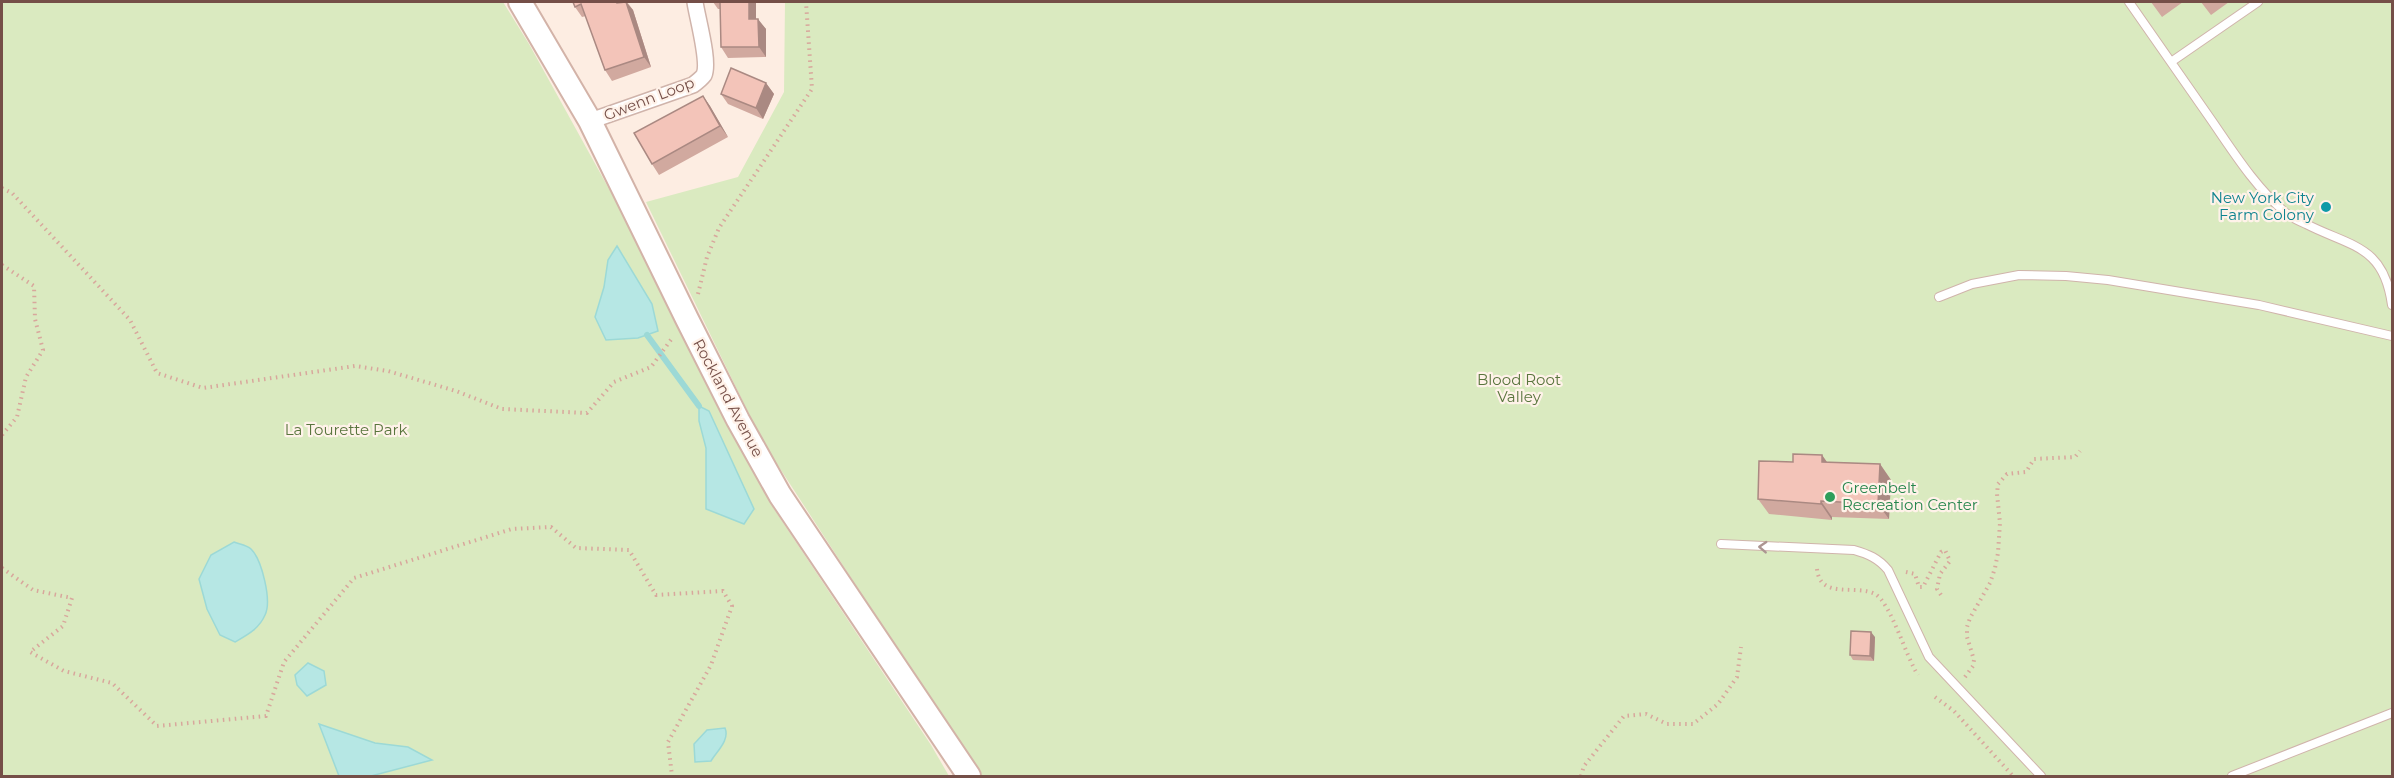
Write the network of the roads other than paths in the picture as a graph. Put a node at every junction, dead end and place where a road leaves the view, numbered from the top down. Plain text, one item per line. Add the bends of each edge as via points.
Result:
1 (520, 2) edge
2 (695, 2) edge
3 (2128, 2) edge
4 (2258, 2) edge
5 (2171, 62) junction
6 (590, 122) junction
7 (1939, 297) dead end
8 (2392, 305) edge
9 (2392, 336) edge
10 (1721, 544) dead end
11 (2392, 713) edge
12 (969, 777) edge
13 (2041, 777) edge
14 (2232, 777) edge

1 - 6 street, Rockland Avenue
2 - 6 street, Gwenn Loop via 705,60 700,80
3 - 5 lane
4 - 5 lane
5 - 8 lane via 2265,192 2288,214 2351,243 2376,260
6 - 12 street, Rockland Avenue via 738,420 780,495
7 - 9 lane via 1972,284 2019,275 2066,276 2259,305
13 -> 10 lane via 1929,657 1881,562 1854,550
11 - 14 lane

